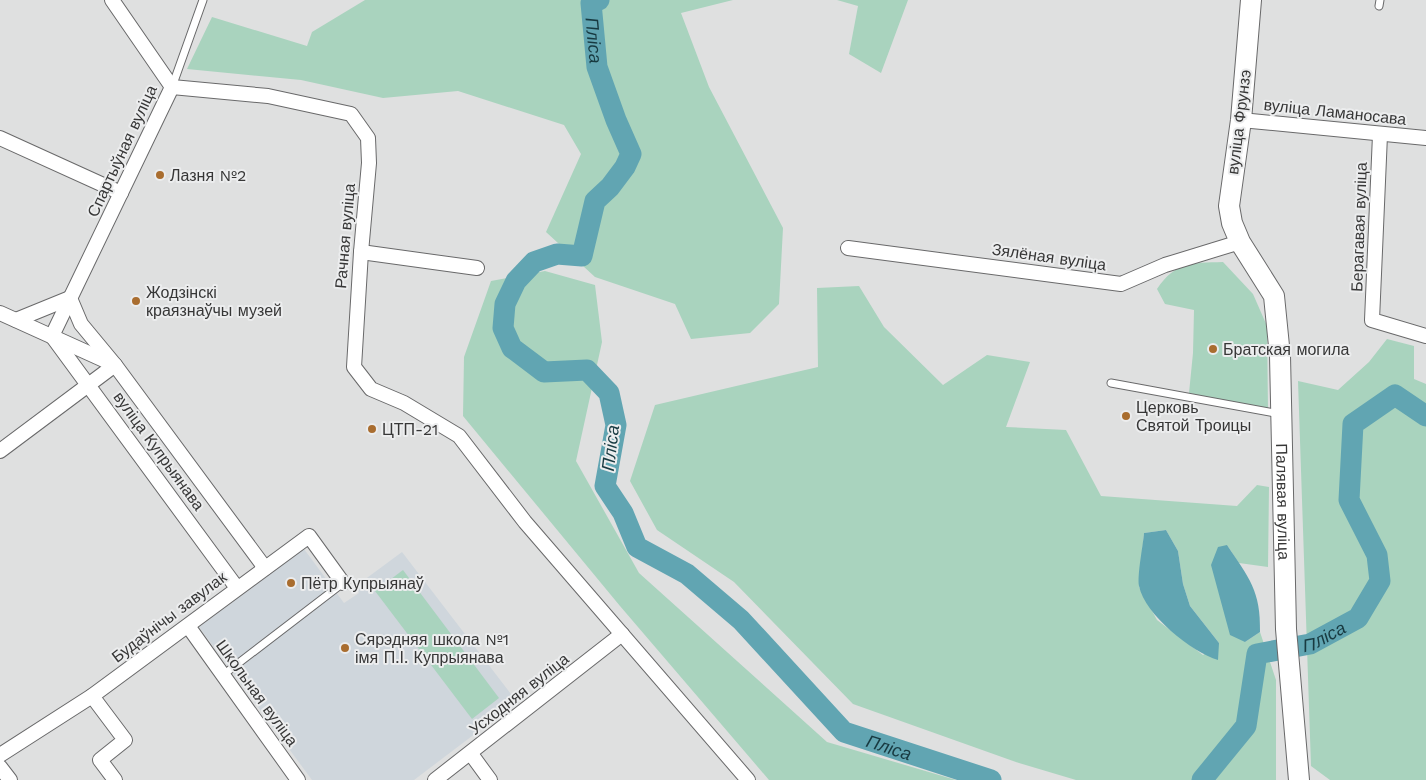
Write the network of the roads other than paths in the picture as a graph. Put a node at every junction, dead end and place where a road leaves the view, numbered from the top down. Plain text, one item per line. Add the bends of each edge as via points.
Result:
1 (112, 0) edge
2 (203, 0) edge
3 (1251, 0) edge
4 (172, 87) junction
5 (1241, 120) junction
6 (1380, 135) junction
7 (0, 138) edge
8 (1426, 138) edge
9 (121, 193) junction
10 (1240, 242) junction
11 (848, 248) dead end
12 (361, 252) junction
13 (477, 268) dead end
14 (70, 298) junction
15 (0, 313) edge
16 (16, 320) junction
17 (52, 336) junction
18 (1426, 336) edge
19 (115, 365) junction
20 (1111, 383) dead end
21 (89, 384) junction
22 (1281, 414) junction
23 (0, 451) edge
24 (265, 568) junction
25 (343, 583) joint
26 (237, 588) junction
27 (188, 626) junction
28 (622, 634) junction
29 (223, 675) junction
30 (92, 696) junction
31 (471, 754) junction
32 (0, 755) edge
33 (0, 767) edge
34 (1305, 777) edge
35 (10, 780) edge
36 (115, 780) edge
37 (298, 780) edge
38 (435, 780) edge
39 (490, 780) edge
40 (748, 780) edge

1 - 4 street, Спартыўная вуліца
2 - 4 lane
3 - 5 street, вуліца Фрунзэ
4 - 9 street, Спартыўная вуліца
4 - 12 street, Рачная вуліца via 268,96 350,114 368,138 369,163
5 - 6 street, вуліца Ламаносава
5 - 10 street, вуліца Фрунзэ via 1229,206
6 - 8 street, вуліца Ламаносава
6 - 18 street, Берагавая вуліца via 1372,320
7 - 9 street
9 - 14 street, Спартыўная вуліца
10 - 11 street, Зялёная вуліца via 1165,265 1121,284
10 - 22 street, Палявая вуліца via 1274,296
12 - 13 street
12 - 28 street, Рачная вуліца via 354,367 371,389 404,403 459,436 525,522
14 - 16 street
14 - 17 street, Спартыўная вуліца
14 - 19 street, вуліца Купрыянава via 81,324
15 - 16 street, вуліца Купрыянава
16 - 17 street, вуліца Купрыянава
17 - 19 street, вуліца Купрыянава
17 - 21 street, вуліца Купрыянава
19 - 21 street
19 - 24 street, вуліца Купрыянава
20 - 22 lane
21 - 23 street
21 - 26 street, вуліца Купрыянава
22 - 34 street, Палявая вуліца via 1286,629
24 - 25 street, Будаўнічы завулак via 309,536
24 - 26 street, Будаўнічы завулак
25 - 29 lane
26 - 27 street, Будаўнічы завулак
27 - 29 street, Школьная вуліца
27 - 30 street, Будаўнічы завулак
28 - 31 street, Усходняя вуліца
28 - 40 street
29 - 37 street, Школьная вуліца
30 - 32 street, Будаўнічы завулак
30 - 36 street via 125,740 100,760
31 - 38 street, Усходняя вуліца
31 - 39 street
33 - 35 street

